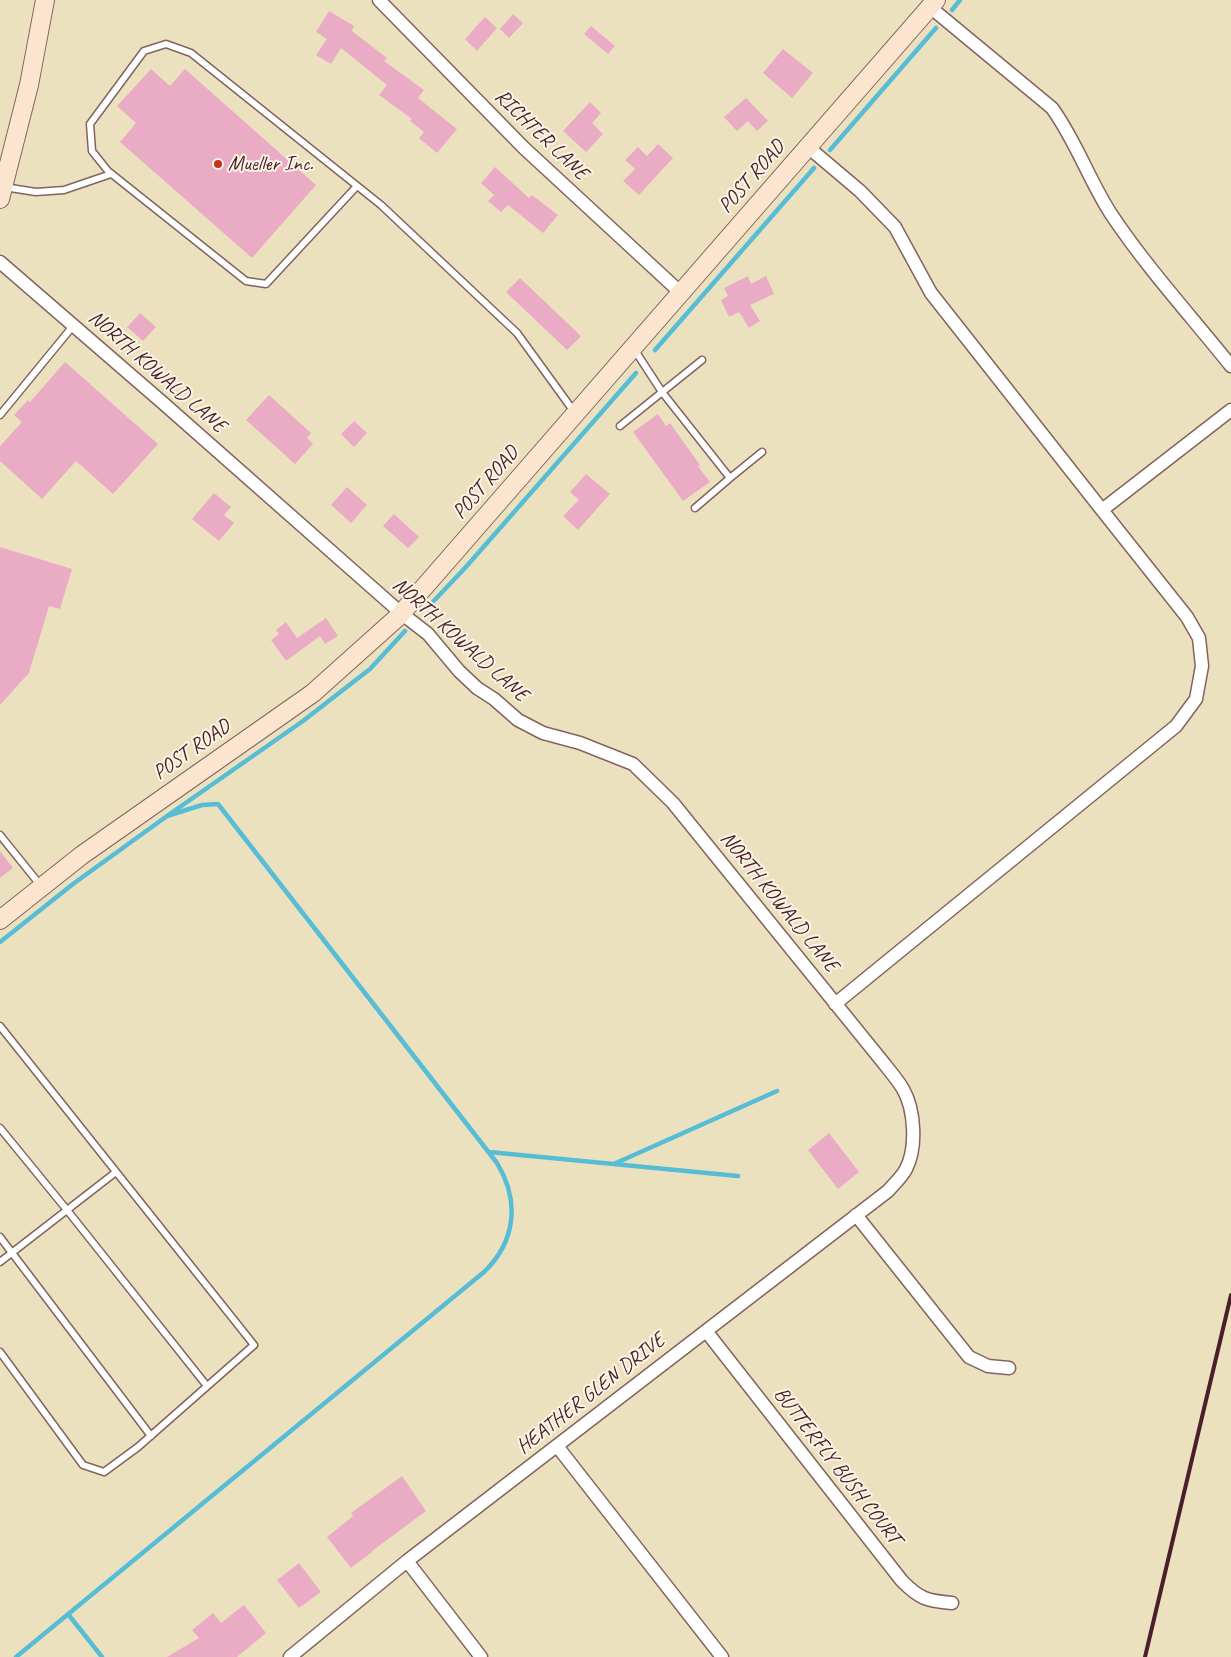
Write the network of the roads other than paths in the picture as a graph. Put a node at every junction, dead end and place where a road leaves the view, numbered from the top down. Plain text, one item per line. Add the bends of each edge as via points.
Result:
1 (45, 0) edge
2 (379, 0) edge
3 (933, 4) edge
4 (808, 148) junction
5 (111, 174) junction
6 (357, 186) junction
7 (2, 193) edge
8 (0, 262) edge
9 (681, 293) junction
10 (72, 326) junction
11 (633, 348) junction
12 (702, 360) dead end
13 (1231, 366) edge
14 (662, 392) junction
15 (1231, 410) edge
16 (576, 414) junction
17 (0, 415) edge
18 (620, 426) dead end
19 (762, 452) dead end
20 (730, 478) junction
21 (695, 508) dead end
22 (1102, 510) junction
23 (401, 613) junction
24 (0, 835) edge
25 (42, 887) junction
26 (0, 920) edge
27 (835, 1004) junction
28 (0, 1026) edge
29 (0, 1128) edge
30 (910, 1159) joint
31 (116, 1172) junction
32 (67, 1210) junction
33 (856, 1215) junction
34 (0, 1236) edge
35 (12, 1252) junction
36 (0, 1262) edge
37 (706, 1331) junction
38 (0, 1352) edge
39 (1009, 1368) dead end
40 (207, 1386) junction
41 (151, 1436) junction
42 (557, 1446) junction
43 (407, 1562) junction
44 (952, 1603) dead end
45 (290, 1657) edge
46 (481, 1657) edge
47 (722, 1657) edge

1 - 7 street via 29,85
2 - 9 street, RICHTER LANE via 517,141
3 - 4 street, POST ROAD
3 - 13 street via 1052,108 1065,126 1110,212
4 - 9 street, POST ROAD
4 - 22 street via 860,191 895,227 931,293
5 - 6 lane via 246,282 266,284
5 - 6 lane via 92,151 90,124 144,51 166,44 191,53
5 - 7 lane via 64,190
6 - 16 lane via 517,333
8 - 10 street, NORTH KOWALD LANE
9 - 11 street, POST ROAD
10 - 17 lane
10 - 23 street, NORTH KOWALD LANE
11 - 14 lane
11 - 16 street, POST ROAD
12 - 14 lane
14 - 18 lane
14 - 20 lane
15 - 22 street
16 - 23 street, POST ROAD
19 - 20 lane
20 - 21 lane
22 - 27 street via 1199,638 1202,666 1196,699 1176,726
23 - 25 street, POST ROAD via 313,693 82,855
23 - 27 street, NORTH KOWALD LANE via 428,634 477,688 518,720 543,733 633,764 673,803
24 - 25 lane
25 - 26 street, POST ROAD
27 - 30 street, NORTH KOWALD LANE via 903,1088 911,1105 913,1134
28 - 31 lane
29 - 32 lane
30 - 33 street, HEATHER GLEN DRIVE via 905,1171 888,1191
31 - 32 lane
31 - 40 lane via 254,1345
32 - 35 lane
32 - 40 lane
33 - 37 street, HEATHER GLEN DRIVE
33 - 39 street via 969,1356 988,1366
34 - 35 lane
35 - 36 lane
35 - 41 lane
37 - 42 street, HEATHER GLEN DRIVE
37 - 44 street, BUTTERFLY BUSH COURT via 902,1581 916,1594 932,1601
38 - 41 lane via 83,1465 104,1472
40 - 41 lane
42 - 43 street, HEATHER GLEN DRIVE
42 - 47 street
43 - 45 street, HEATHER GLEN DRIVE
43 - 46 street

